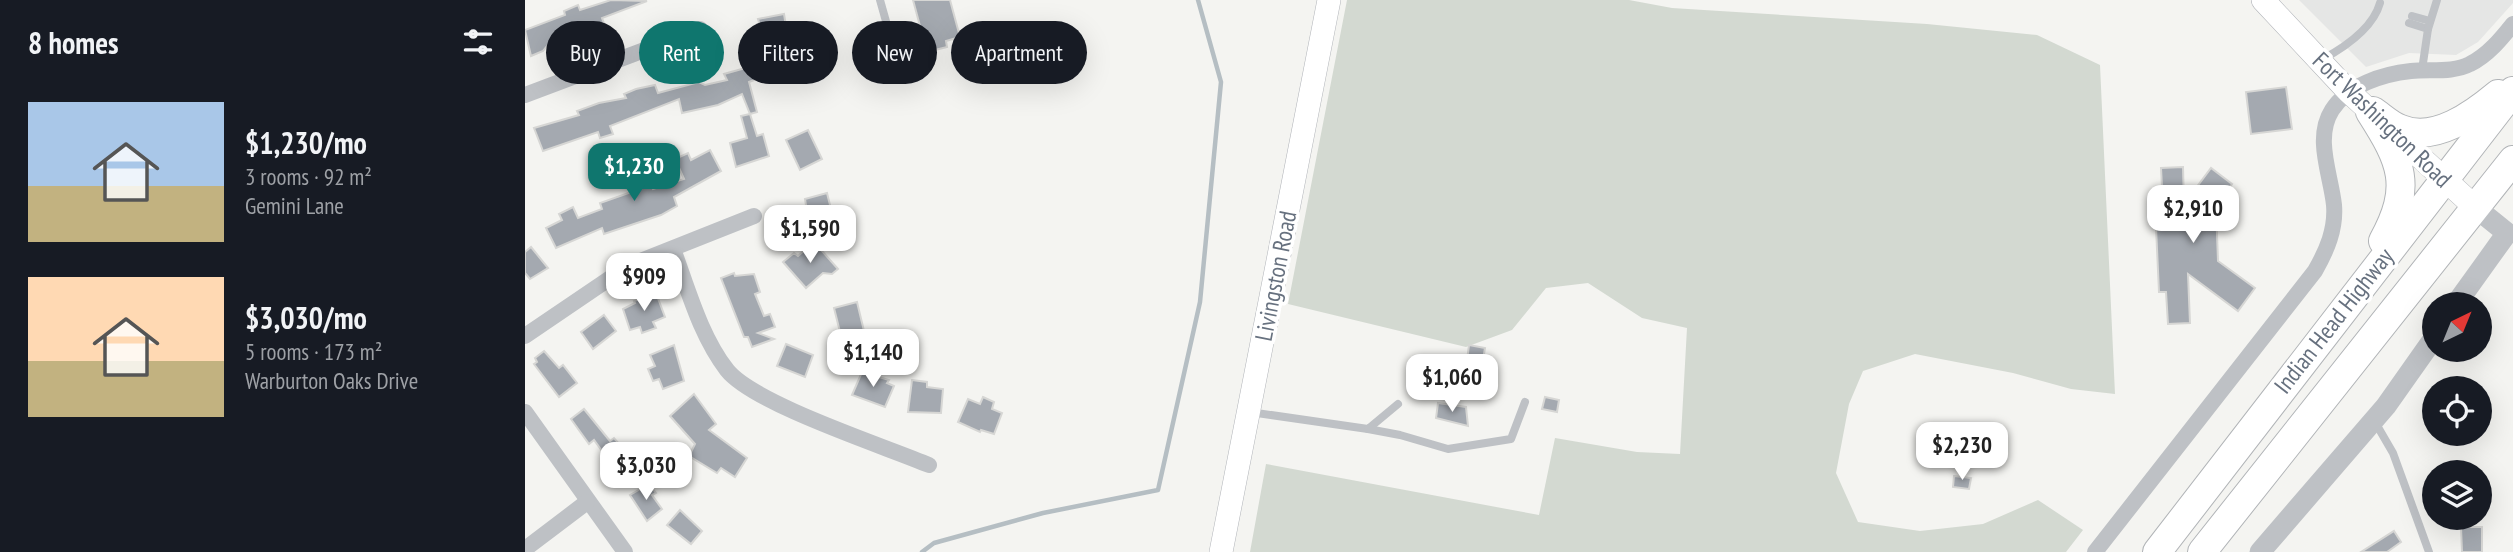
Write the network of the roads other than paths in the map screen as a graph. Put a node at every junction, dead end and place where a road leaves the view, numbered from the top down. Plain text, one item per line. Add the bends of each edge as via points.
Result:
1 (880, 0) edge
2 (1329, 0) edge
3 (2437, 0) edge
4 (2271, 3) edge
5 (2381, 10) dead end
6 (2410, 20) dead end
7 (886, 21) edge
8 (2513, 24) edge
9 (2429, 25) junction
10 (639, 51) edge
11 (2320, 61) junction
12 (2422, 70) junction
13 (2513, 80) edge
14 (2513, 92) edge
15 (525, 94) edge
16 (2360, 102) junction
17 (2513, 160) edge
18 (2444, 182) junction
19 (2476, 208) junction
20 (754, 216) dead end
21 (2510, 229) edge
22 (673, 249) junction
23 (2465, 292) edge
24 (2354, 297) junction
25 (525, 337) edge
26 (2422, 354) edge
27 (1525, 402) dead end
28 (1398, 404) dead end
29 (525, 412) edge
30 (1250, 412) junction
31 (2374, 419) junction
32 (1368, 429) junction
33 (929, 465) dead end
34 (587, 502) junction
35 (525, 549) edge
36 (625, 552) edge
37 (1221, 552) edge
38 (2095, 552) edge
39 (2157, 552) edge
40 (2202, 552) edge
41 (2260, 552) edge
42 (2429, 552) edge

1 - 7 lane
2 - 30 main road, Livingston Road
3 - 9 lane
4 - 11 main road, Fort Washington Road
5 - 11 lane via 2344,48
6 - 9 lane
8 - 12 street via 2470,64
9 - 12 lane
10 - 15 street
11 - 16 main road, Fort Washington Road
12 - 16 street via 2386,76
13 - 16 highway via 2471,115 2423,133 2402,130
14 - 18 highway, Indian Head Highway
16 - 18 main road, Fort Washington Road
16 - 24 highway via 2397,159 2402,197 2397,216
16 - 38 street via 2332,110 2325,124 2333,232 2315,271
17 - 19 highway, Indian Head Highway
18 - 19 main road, Fort Washington Road
18 - 24 highway, Indian Head Highway
19 - 21 street, Fort Washington Road
19 - 40 highway, Indian Head Highway
20 - 22 street
21 - 23 street
22 - 25 street via 628,266
22 - 33 street via 704,331 728,371 753,393
24 - 39 highway, Indian Head Highway
26 - 31 street
27 - 32 lane via 1511,439 1448,449
28 - 32 lane
29 - 34 street
30 - 32 lane
30 - 37 main road, Livingston Road
31 - 41 street
31 - 42 lane via 2393,453
34 - 35 street
34 - 36 street

